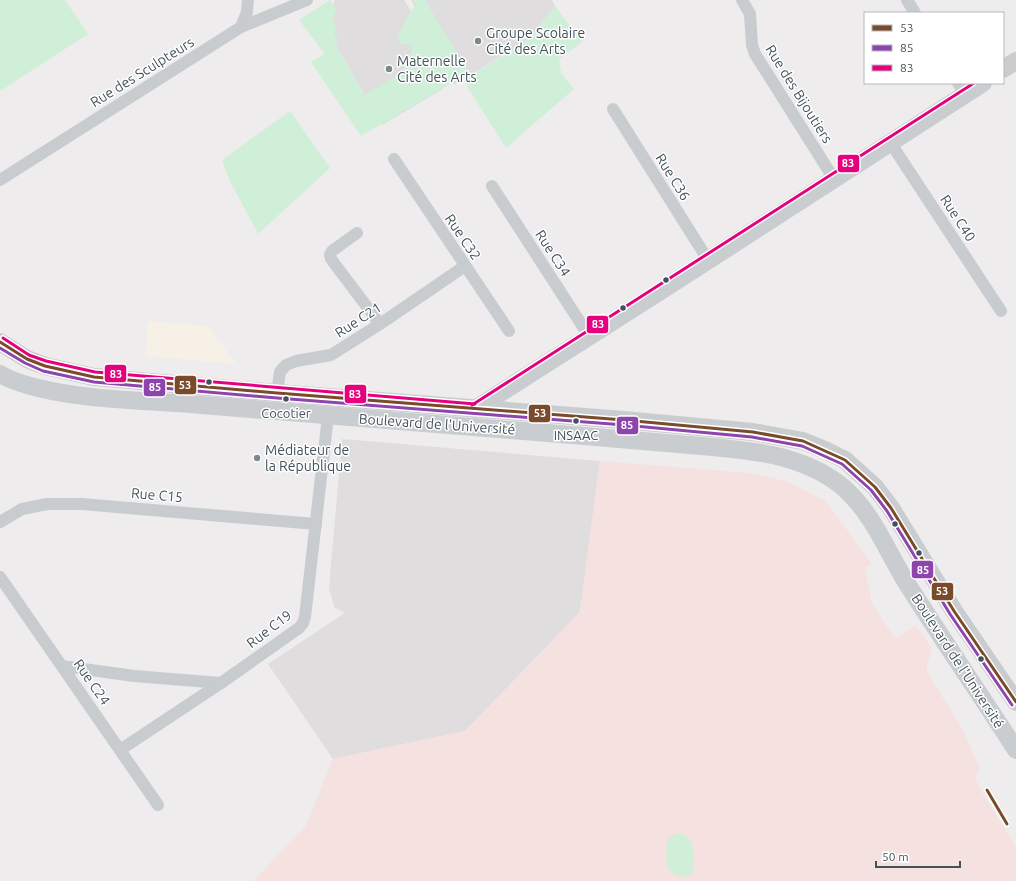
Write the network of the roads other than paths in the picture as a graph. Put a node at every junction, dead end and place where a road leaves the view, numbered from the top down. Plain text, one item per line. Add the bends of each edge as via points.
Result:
1 (248, 0) edge
2 (279, 0) edge
3 (742, 0) edge
4 (907, 0) edge
5 (301, 3) edge
6 (914, 12) edge
7 (241, 27) junction
8 (1016, 60) edge
9 (1004, 68) edge
10 (980, 84) edge
11 (962, 89) edge
12 (613, 109) dead end
13 (890, 142) junction
14 (394, 159) dead end
15 (834, 179) junction
16 (0, 180) edge
17 (492, 186) dead end
18 (358, 233) dead end
19 (708, 260) junction
20 (465, 266) junction
21 (1001, 311) dead end
22 (380, 324) junction
23 (509, 331) dead end
24 (589, 336) junction
25 (3, 344) edge
26 (2, 377) edge
27 (277, 393) junction
28 (476, 409) junction
29 (328, 416) junction
30 (474, 427) junction
31 (0, 522) edge
32 (316, 524) junction
33 (0, 577) edge
34 (954, 611) junction
35 (933, 625) junction
36 (62, 666) junction
37 (221, 683) junction
38 (1016, 702) edge
39 (120, 750) junction
40 (1016, 750) edge
41 (158, 805) dead end

1 - 7 street via 247,12
2 - 5 street
3 - 15 street, Rue des Bijoutiers via 750,14 755,54
4 - 6 street
5 - 7 street, Rue des Sculpteurs
7 - 16 street, Rue des Sculpteurs
8 - 9 street
10 - 11 street
11 - 13 street
12 - 19 street, Rue C36
13 - 15 street
13 - 21 street, Rue C40
14 - 20 street, Rue C32
15 - 19 street
17 - 24 street, Rue C34
18 - 22 street via 330,255
19 - 24 street
20 - 22 street, Rue C21
20 - 23 street, Rue C32
22 - 27 street, Rue C21 via 331,355 286,365 280,372
24 - 28 street
25 - 26 street via 14,357 14,362
25 - 27 street, Boulevard de l'Université via 27,359 45,366 94,377
26 - 29 street, Boulevard de l'Université via 53,392 91,397
27 - 28 street, Boulevard de l'Université
28 - 30 street
28 - 34 street, Boulevard de l'Université via 753,432 803,441 825,450 845,460 876,487
29 - 30 street, Boulevard de l'Université
29 - 32 street, Rue C19
30 - 35 street, Boulevard de l'Université via 748,451 796,461 845,488 872,521
31 - 32 street, Rue C15 via 22,509 47,504 82,504
32 - 37 street, Rue C19 via 303,623
33 - 36 street, Rue C24
34 - 35 street
34 - 38 street, Boulevard de l'Université
35 - 40 street, Boulevard de l'Université
36 - 37 street via 134,676
36 - 39 street, Rue C24
37 - 39 street, Rue C19
39 - 41 street, Rue C24

